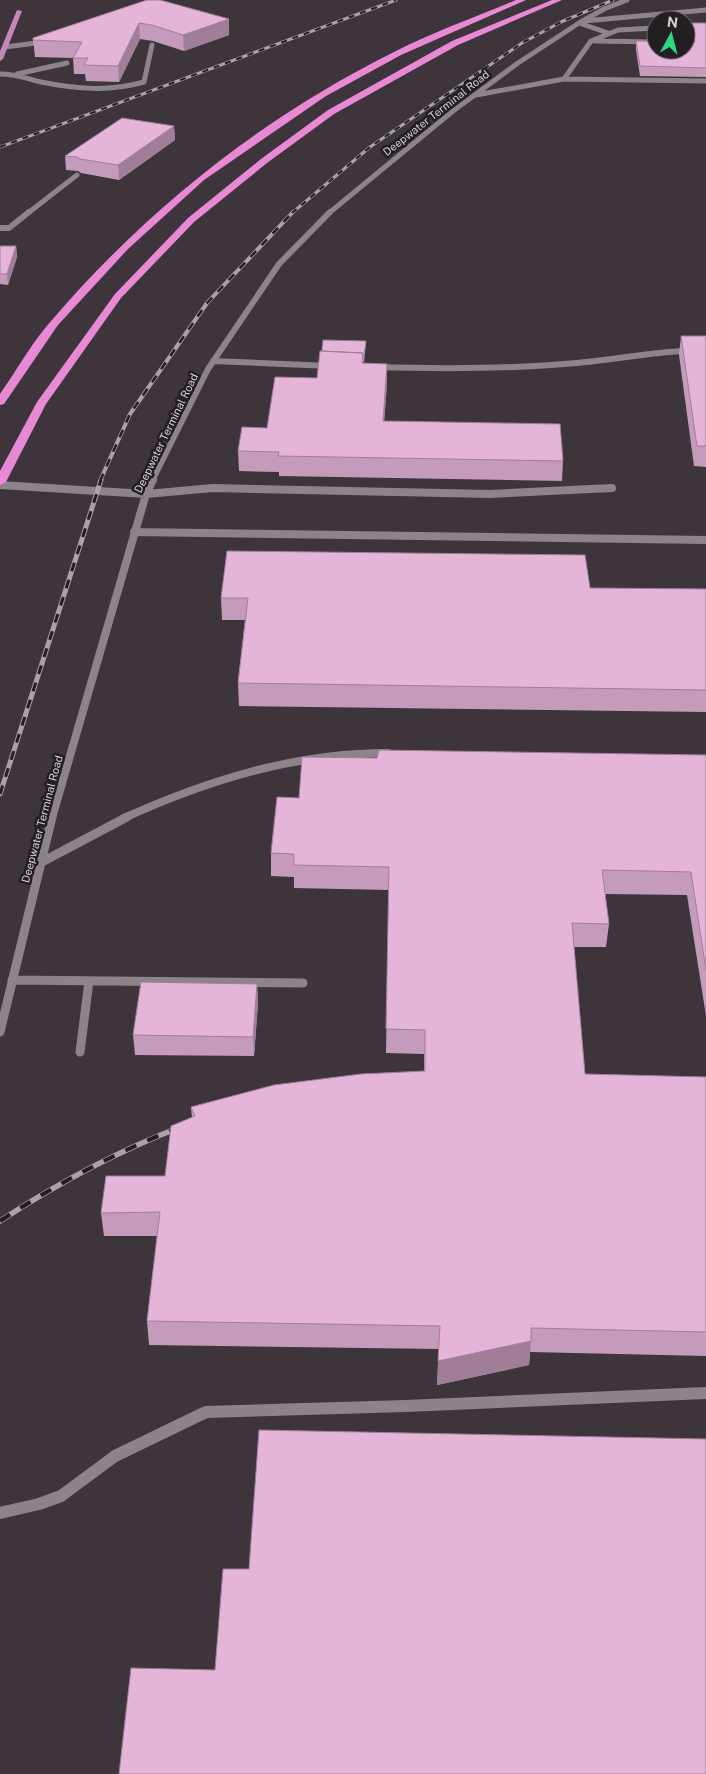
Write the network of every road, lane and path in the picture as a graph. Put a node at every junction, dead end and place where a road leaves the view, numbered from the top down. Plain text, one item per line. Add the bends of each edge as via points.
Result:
1 (522, 0) edge
2 (558, 0) edge
3 (627, 0) edge
4 (706, 10) edge
5 (19, 11) dead end
6 (580, 22) junction
7 (646, 29) edge
8 (608, 33) junction
9 (51, 40) edge
10 (591, 41) junction
11 (646, 42) edge
12 (6, 44) junction
13 (152, 45) edge
14 (0, 59) edge
15 (67, 63) edge
16 (0, 74) edge
17 (17, 74) junction
18 (564, 80) junction
19 (706, 81) edge
20 (474, 95) junction
21 (77, 175) edge
22 (0, 228) edge
23 (706, 350) edge
24 (213, 361) junction
25 (340, 366) edge
26 (369, 367) edge
27 (0, 402) edge
28 (0, 483) edge
29 (612, 488) dead end
30 (146, 494) junction
31 (134, 532) junction
32 (706, 540) edge
33 (402, 753) edge
34 (40, 863) junction
35 (12, 980) junction
36 (89, 981) junction
37 (304, 983) dead end
38 (0, 1032) edge
39 (80, 1052) dead end
40 (706, 1394) edge
41 (0, 1513) edge

1 - 27 highway via 398,53 323,94 201,178 125,247 54,323
2 - 28 highway via 455,43 331,112 199,214 118,296 41,404
3 - 6 street, Deepwater Terminal Road
4 - 6 street
5 - 12 main road
6 - 8 street
6 - 20 street, Deepwater Terminal Road
7 - 8 street
8 - 10 street
9 - 12 street
10 - 11 street
10 - 18 street
12 - 14 main road
13 - 17 street via 144,82 132,87 73,87
15 - 17 street
16 - 17 street
18 - 19 street
18 - 20 street
20 - 24 street, Deepwater Terminal Road via 333,209 279,264
21 - 22 street via 9,228
23 - 26 lane via 671,350 578,363 428,369
24 - 25 street
24 - 30 street, Deepwater Terminal Road
28 - 30 street
29 - 30 street via 490,494 213,488
30 - 31 street, Deepwater Terminal Road
31 - 32 street
31 - 34 street, Deepwater Terminal Road
33 - 34 street via 332,754 275,765 170,799 124,818
34 - 35 street, Deepwater Terminal Road
35 - 36 street
35 - 38 street, Deepwater Terminal Road
36 - 37 street
36 - 39 street
40 - 41 street via 206,1412 115,1456 61,1496

